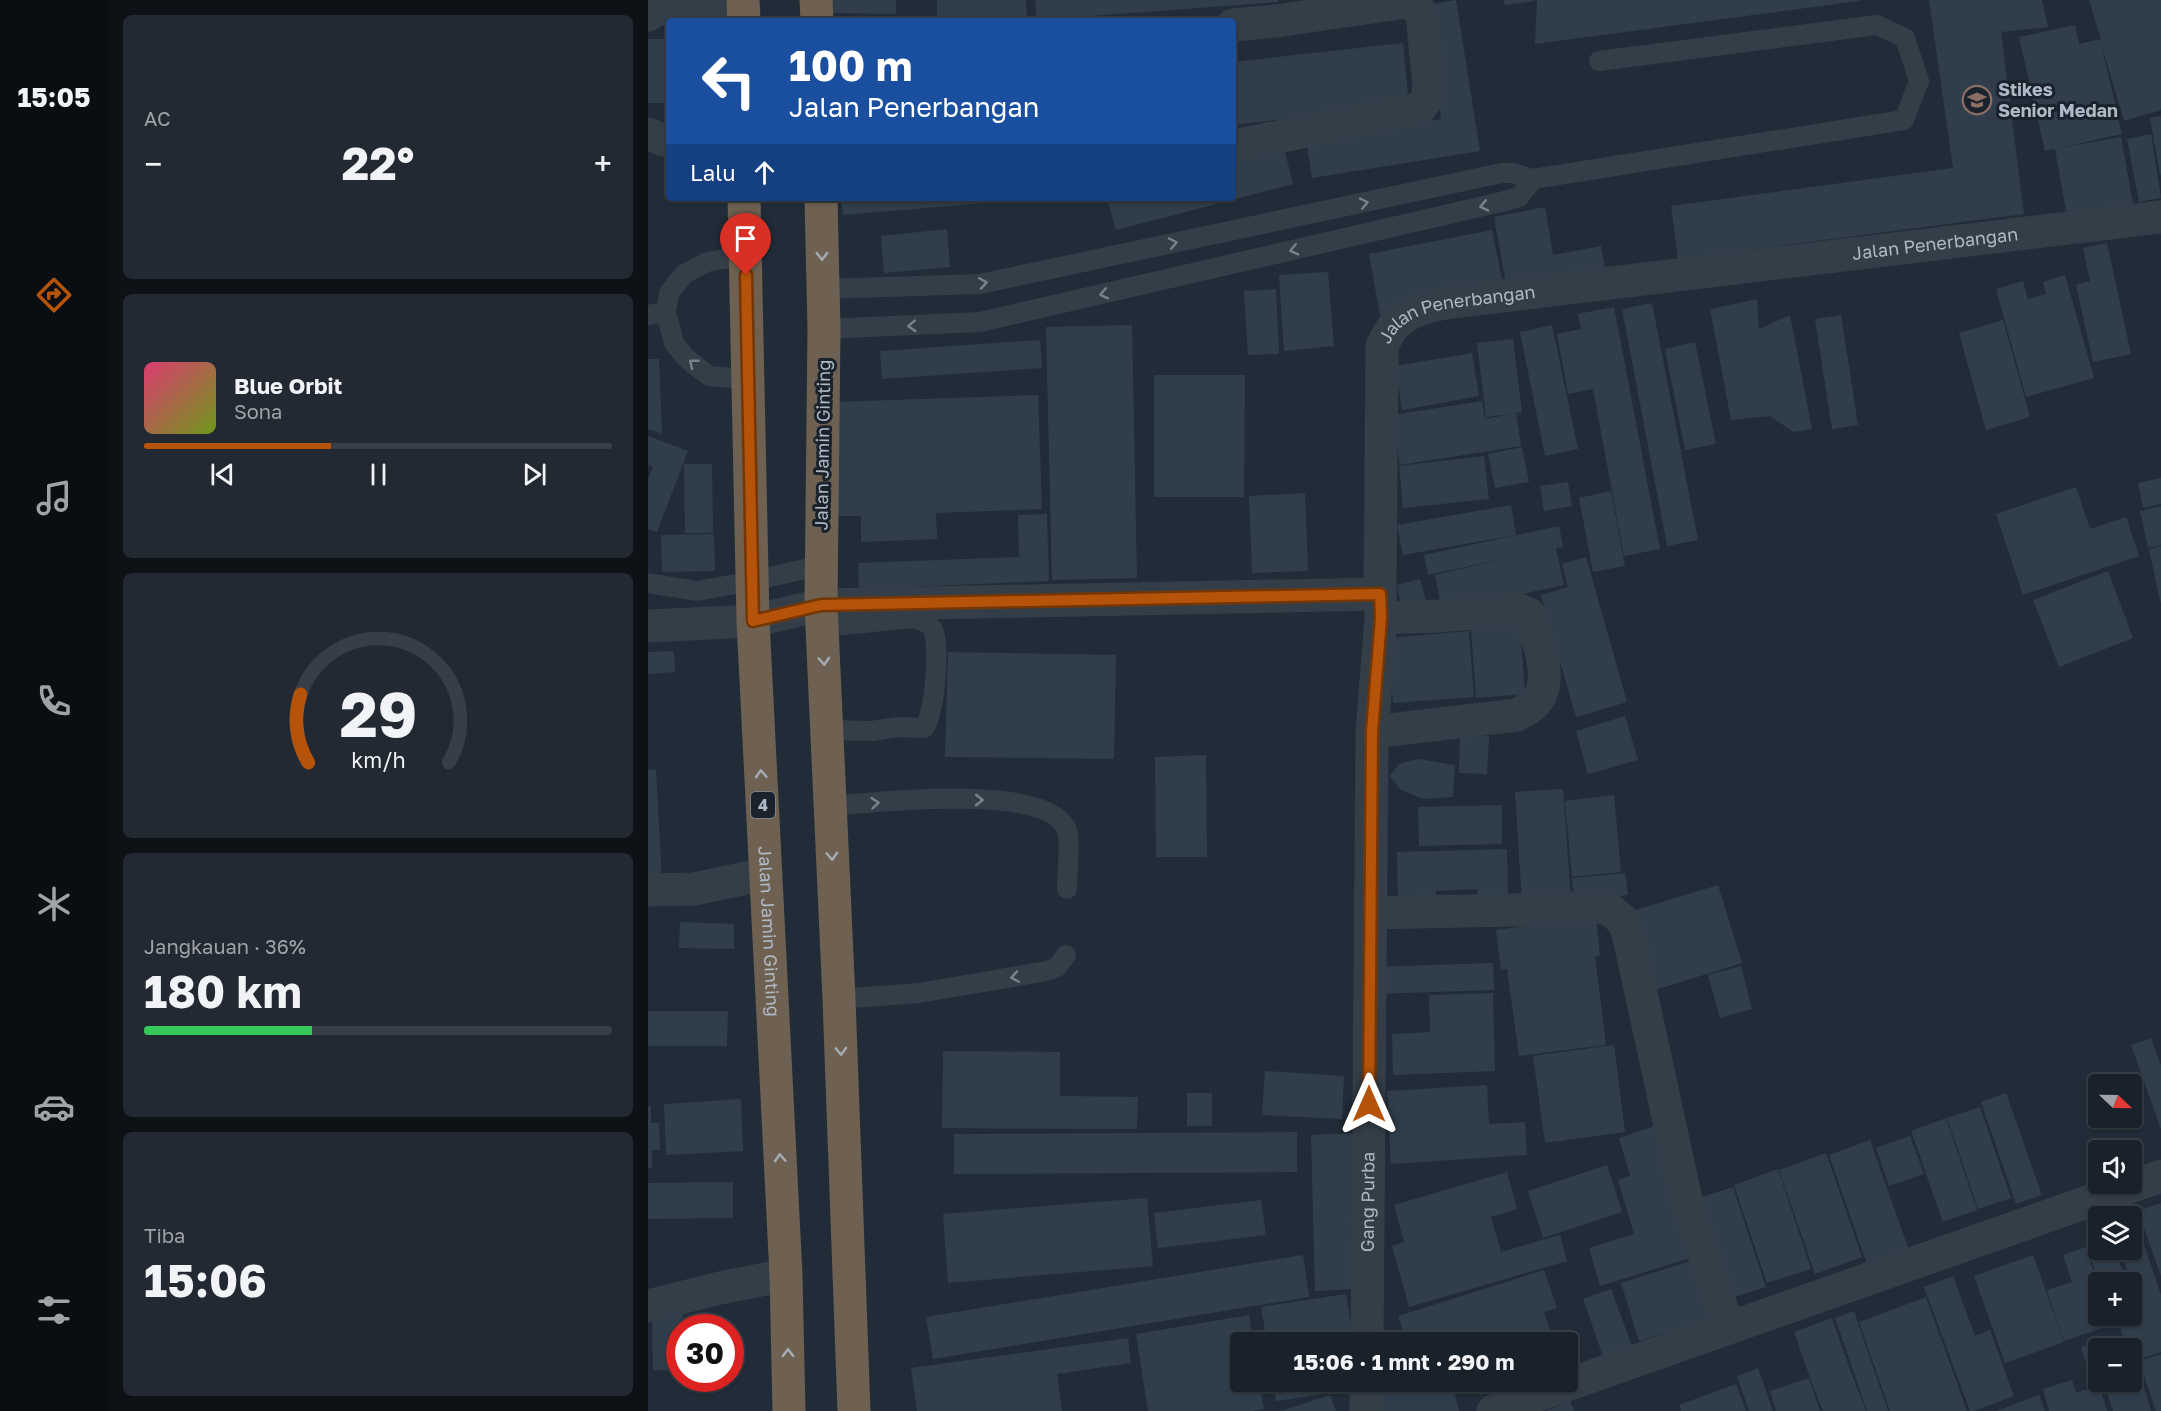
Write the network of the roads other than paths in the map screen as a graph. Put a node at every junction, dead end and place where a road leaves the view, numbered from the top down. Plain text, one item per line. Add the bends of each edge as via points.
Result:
1 (816, 0) edge
2 (744, 11) edge
3 (648, 15) edge
4 (817, 18) edge
5 (1236, 25) edge
6 (1599, 61) dead end
7 (648, 134) edge
8 (666, 140) edge
9 (1236, 146) edge
10 (1533, 179) junction
11 (744, 201) edge
12 (821, 201) edge
13 (2161, 217) edge
14 (746, 255) junction
15 (823, 289) junction
16 (657, 313) edge
17 (824, 330) junction
18 (747, 379) junction
19 (822, 565) junction
20 (752, 581) junction
21 (648, 583) edge
22 (1381, 606) junction
23 (822, 616) junction
24 (753, 621) junction
25 (648, 626) edge
26 (827, 730) junction
27 (1372, 732) junction
28 (830, 807) junction
29 (766, 874) junction
30 (1067, 889) dead end
31 (648, 890) edge
32 (1370, 913) junction
33 (1066, 955) dead end
34 (839, 999) junction
35 (2161, 1176) edge
36 (786, 1275) junction
37 (648, 1306) edge
38 (1728, 1328) junction
39 (1367, 1332) edge
40 (1366, 1392) edge
41 (789, 1411) edge
42 (855, 1411) edge
43 (1366, 1411) edge
44 (1493, 1411) edge

1 - 4 highway
2 - 3 street via 663,6
5 - 9 street via 1407,2 1422,14 1429,87 1420,108
6 - 10 lane via 1877,25 1905,38 1919,81 1904,120
7 - 8 street
15 -> 10 lane via 980,284 1502,173
10 -> 17 lane via 1519,197 1502,202 980,322
11 - 14 highway, Jalan Jamin Ginting / 4
12 -> 15 highway, Jalan Jamin Ginting
13 - 22 street, Jalan Penerbangan via 1452,302 1413,312 1396,322 1382,346
14 - 16 lane via 707,262 684,274
14 - 18 highway, Jalan Jamin Ginting / 4
15 - 17 highway, Jalan Jamin Ginting
18 -> 16 lane via 709,376 686,358
17 - 19 highway, Jalan Jamin Ginting
18 - 20 highway, Jalan Jamin Ginting / 4
19 - 20 lane
19 - 23 highway, Jalan Jamin Ginting
20 - 21 lane via 698,591
20 - 24 highway, Jalan Jamin Ginting / 4
22 - 23 street
22 - 27 street, Gang Purba
22 - 27 street via 1439,616 1499,609 1525,611 1530,615 1542,652 1545,685 1534,704 1517,715
23 - 24 street
23 -> 26 highway, Jalan Jamin Ginting
23 - 26 lane via 913,618 934,631 936,677 932,713 924,728
24 - 25 street
29 -> 24 highway, Jalan Jamin Ginting / 4
26 - 28 highway, Jalan Jamin Ginting
27 - 32 street, Gang Purba
28 -> 30 lane via 920,799 995,800 1043,809 1068,832
28 -> 34 highway, Jalan Jamin Ginting
29 - 31 street via 694,888
36 -> 29 highway, Jalan Jamin Ginting / 4
32 - 38 street via 1598,906 1623,921 1686,1199
32 - 39 street, Gang Purba
33 -> 34 lane via 1058,967 1047,971 919,993
34 -> 42 highway, Jalan Jamin Ginting
35 - 38 street
36 - 37 street
41 -> 36 highway, Jalan Jamin Ginting / 4
38 - 44 street
40 - 43 street

